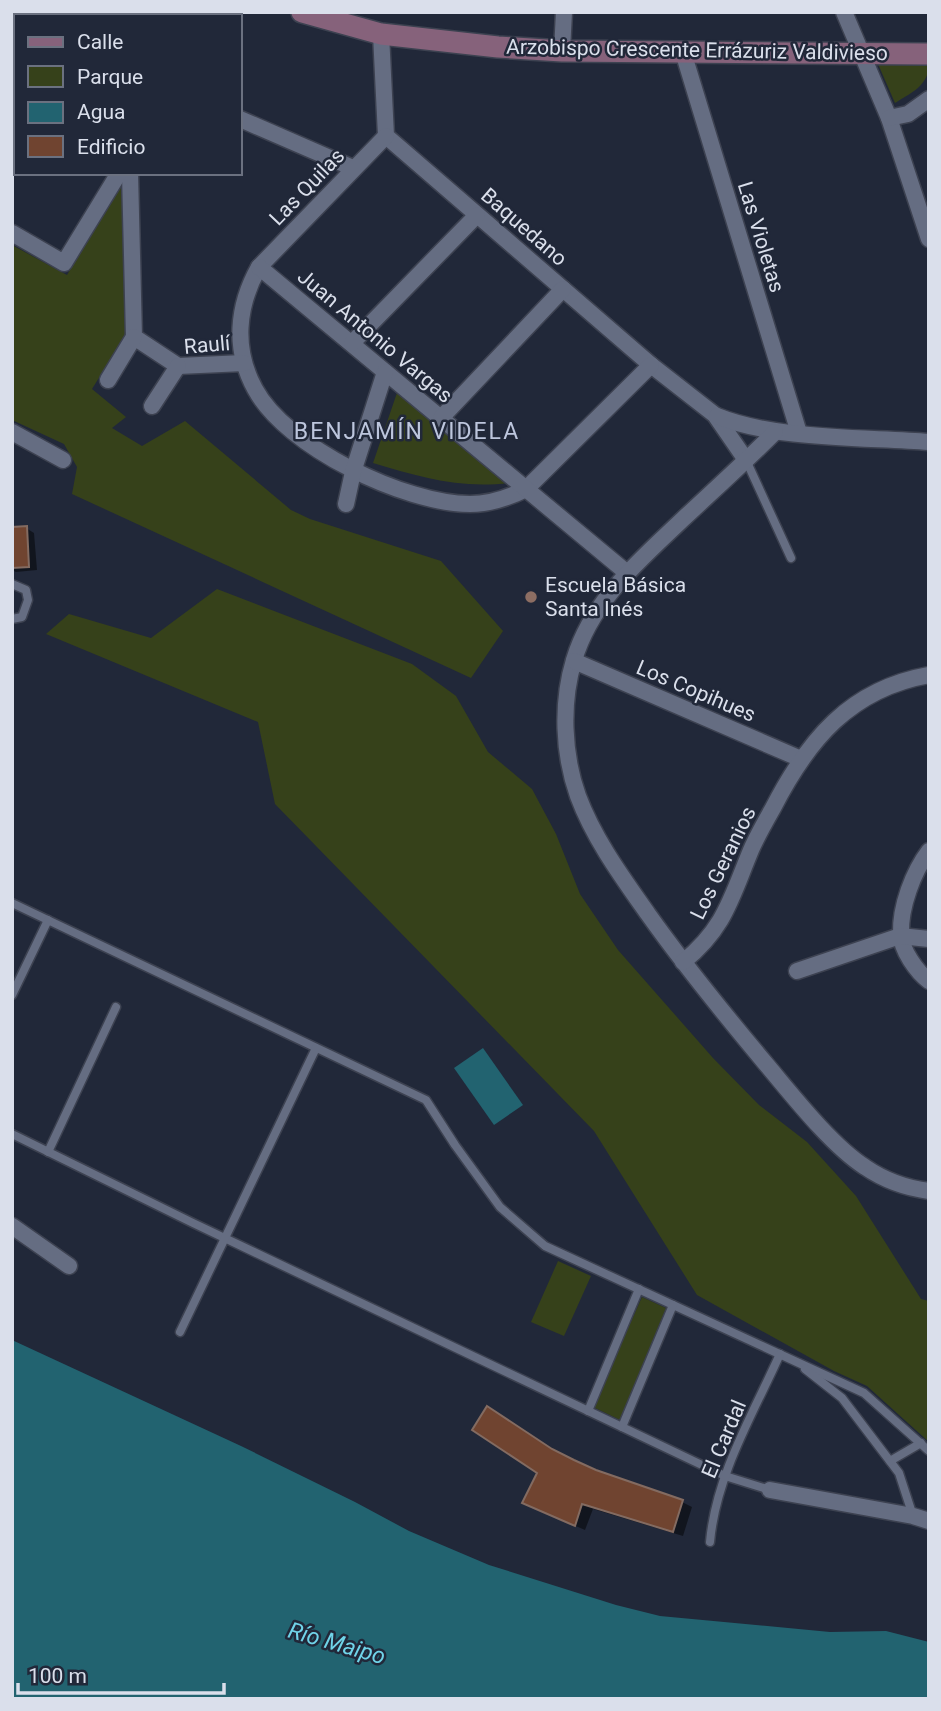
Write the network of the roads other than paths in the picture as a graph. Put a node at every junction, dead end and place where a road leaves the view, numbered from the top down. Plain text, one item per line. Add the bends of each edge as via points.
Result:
1 (302, 12) edge
2 (564, 12) edge
3 (845, 12) edge
4 (381, 34) junction
5 (562, 51) junction
6 (683, 52) junction
7 (863, 54) junction
8 (929, 54) edge
9 (929, 99) edge
10 (889, 118) junction
11 (242, 119) edge
12 (386, 136) junction
13 (354, 168) junction
14 (118, 175) edge
15 (130, 175) edge
16 (477, 215) junction
17 (12, 233) edge
18 (929, 239) edge
19 (259, 267) junction
20 (563, 289) junction
21 (134, 337) junction
22 (352, 343) junction
23 (244, 363) junction
24 (651, 365) junction
25 (178, 366) junction
26 (385, 372) junction
27 (108, 380) dead end
28 (152, 407) dead end
29 (715, 415) junction
30 (441, 418) junction
31 (12, 432) edge
32 (775, 432) junction
33 (800, 433) junction
34 (929, 442) edge
35 (63, 460) dead end
36 (746, 460) junction
37 (354, 472) junction
38 (526, 489) junction
39 (346, 504) dead end
40 (791, 558) dead end
41 (626, 572) junction
42 (12, 584) edge
43 (12, 619) edge
44 (574, 661) junction
45 (929, 674) edge
46 (801, 759) junction
47 (929, 851) edge
48 (12, 903) edge
49 (48, 920) junction
50 (900, 936) junction
51 (929, 939) edge
52 (683, 962) junction
53 (797, 971) dead end
54 (929, 981) edge
55 (12, 995) edge
56 (116, 1007) dead end
57 (316, 1048) junction
58 (12, 1134) edge
59 (48, 1152) junction
60 (929, 1191) edge
61 (12, 1226) edge
62 (224, 1238) junction
63 (69, 1266) dead end
64 (639, 1289) junction
65 (673, 1305) junction
66 (180, 1332) dead end
67 (780, 1354) junction
68 (794, 1361) junction
69 (588, 1411) junction
70 (622, 1427) junction
71 (921, 1443) junction
72 (929, 1451) edge
73 (890, 1461) junction
74 (725, 1476) junction
75 (769, 1490) joint
76 (924, 1519) edge
77 (710, 1542) dead end

1 - 4 street, Arzobispo Crescente Errázuriz Valdivieso
2 - 5 street
3 - 7 street
4 - 5 street, Arzobispo Crescente Errázuriz Valdivieso
4 - 12 street
5 - 6 street, Arzobispo Crescente Errázuriz Valdivieso
6 - 7 street, Arzobispo Crescente Errázuriz Valdivieso
6 - 33 street, Las Violetas
7 - 8 street, Arzobispo Crescente Errázuriz Valdivieso
7 - 10 street
9 - 10 street via 908,114
10 - 18 street
11 - 13 street
12 - 13 street, Las Quilas
12 - 16 street, Baquedano
13 - 19 street, Las Quilas
14 - 17 street via 64,263
15 - 21 street
16 - 20 street, Baquedano
16 - 22 street
19 - 22 street, Juan Antonio Vargas
19 - 23 street, Las Quilas via 242,309
20 - 24 street, Baquedano
20 - 30 street
21 - 25 street
21 - 27 street
22 - 26 street, Juan Antonio Vargas
23 - 25 street, Raulí
23 - 37 street, Las Quilas via 255,390 273,414
24 - 29 street, Baquedano
24 - 38 street
25 - 28 street, Raulí
26 - 30 street, Juan Antonio Vargas
26 - 37 street
29 - 32 street, Baquedano
29 - 36 street, Baquedano
30 - 38 street, Juan Antonio Vargas
31 - 35 street
32 - 33 street, Baquedano
32 - 36 street
33 - 34 street, Baquedano
36 - 40 lane
36 - 41 street
37 - 38 street, Las Quilas via 456,503 498,501
37 - 39 street
38 - 41 street, Juan Antonio Vargas
41 - 44 street via 595,613
42 - 43 lane via 26,590 28,600 22,617
44 - 46 street, Los Copihues
44 - 52 street via 566,730 578,793 625,881
45 - 46 street, Los Geranios via 888,686 856,703 825,728
46 - 52 street, Los Geranios via 752,847 716,930
47 - 50 street via 912,882
48 - 49 lane
49 - 55 lane
49 - 57 lane
50 - 51 street
50 - 53 street
50 - 54 street
52 - 60 street via 798,1102 850,1156 893,1182
56 - 59 lane
57 - 62 lane
57 - 64 lane via 426,1100 500,1207 545,1246
58 - 59 lane
59 - 62 lane
61 - 63 street
62 - 66 lane
62 - 69 lane
64 - 65 lane
64 - 69 lane
65 - 67 lane
65 - 70 lane
67 - 68 lane
67 - 74 lane, El Cardal
68 - 71 lane via 864,1393
68 - 73 lane via 842,1398
69 - 70 lane
70 - 74 lane
71 - 72 lane
71 - 73 lane
73 - 76 lane
74 - 75 lane
74 - 77 lane, El Cardal
75 - 76 street

